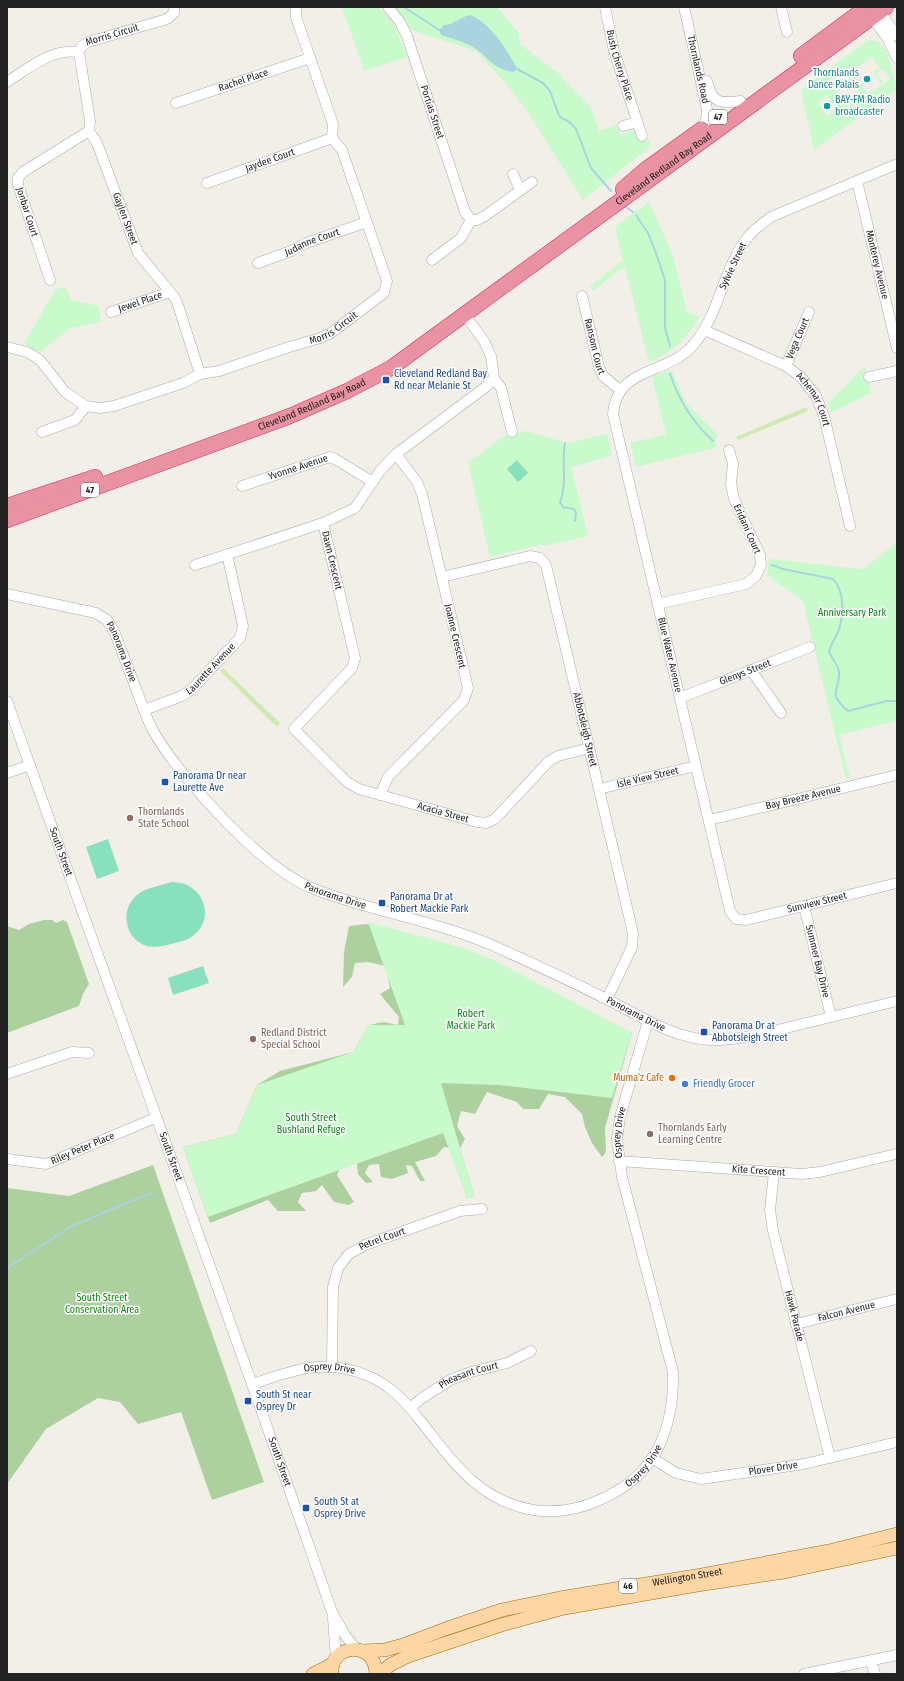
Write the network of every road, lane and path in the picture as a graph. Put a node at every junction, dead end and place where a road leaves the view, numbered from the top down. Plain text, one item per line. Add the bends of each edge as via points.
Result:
1 (174, 7) edge
2 (296, 7) edge
3 (388, 7) edge
4 (604, 7) edge
5 (684, 7) edge
6 (691, 7) edge
7 (781, 7) edge
8 (874, 10) edge
9 (787, 32) dead end
10 (897, 36) edge
11 (79, 52) junction
12 (310, 58) junction
13 (897, 58) edge
14 (7, 82) edge
15 (741, 101) junction
16 (176, 103) dead end
17 (637, 122) junction
18 (623, 126) dead end
19 (700, 130) junction
20 (89, 131) junction
21 (642, 136) dead end
22 (332, 138) junction
23 (696, 146) junction
24 (897, 164) edge
25 (645, 170) junction
26 (513, 174) dead end
27 (857, 181) junction
28 (532, 182) dead end
29 (207, 183) dead end
30 (520, 190) junction
31 (471, 220) junction
32 (367, 222) junction
33 (577, 232) junction
34 (432, 260) dead end
35 (258, 263) dead end
36 (50, 280) dead end
37 (170, 292) junction
38 (582, 296) dead end
39 (111, 312) dead end
40 (810, 312) dead end
41 (465, 315) junction
42 (704, 330) junction
43 (7, 347) edge
44 (897, 348) edge
45 (786, 366) junction
46 (897, 371) edge
47 (200, 374) junction
48 (869, 377) dead end
49 (494, 378) junction
50 (620, 390) junction
51 (86, 406) junction
52 (42, 432) dead end
53 (512, 432) dead end
54 (729, 450) dead end
55 (396, 454) junction
56 (172, 458) junction
57 (373, 482) junction
58 (242, 486) dead end
59 (7, 506) edge
60 (7, 520) edge
61 (323, 523) junction
62 (850, 526) dead end
63 (227, 554) junction
64 (195, 565) dead end
65 (442, 577) junction
66 (7, 594) edge
67 (658, 604) junction
68 (810, 647) dead end
69 (751, 670) junction
70 (680, 698) junction
71 (7, 701) edge
72 (144, 710) junction
73 (781, 713) dead end
74 (294, 729) joint
75 (589, 748) junction
76 (30, 765) junction
77 (696, 766) junction
78 (7, 773) edge
79 (897, 775) edge
80 (599, 789) junction
81 (380, 795) junction
82 (709, 820) junction
83 (897, 883) edge
84 (804, 906) junction
85 (736, 919) joint
86 (607, 999) junction
87 (897, 1001) edge
88 (831, 1017) junction
89 (648, 1021) junction
90 (89, 1053) dead end
91 (7, 1074) edge
92 (155, 1118) junction
93 (896, 1154) edge
94 (7, 1159) edge
95 (618, 1160) junction
96 (774, 1172) junction
97 (482, 1209) dead end
98 (897, 1299) edge
99 (796, 1324) junction
100 (531, 1351) dead end
101 (332, 1366) junction
102 (253, 1384) junction
103 (410, 1408) junction
104 (897, 1442) edge
105 (652, 1458) junction
106 (830, 1458) junction
107 (897, 1534) edge
108 (897, 1548) edge
109 (332, 1612) junction
110 (360, 1650) junction
111 (897, 1655) edge
112 (871, 1661) junction
113 (334, 1665) edge
114 (313, 1674) edge
115 (376, 1674) edge
116 (380, 1674) edge
117 (804, 1674) edge
118 (875, 1674) edge

1 - 11 street, Morris Circuit via 174,13 167,19 88,42
2 - 12 street via 296,17
3 - 31 street, Portias Street via 407,36 465,212
4 - 17 street, Bush Cherry Place via 614,50
5 - 19 street, Thornlands Road via 707,109 706,121
6 - 15 street, Thornlands Road via 709,90 713,97 726,103
7 - 9 street
8 - 10 street
8 - 13 street
8 - 15 highway, Cleveland Redland Bay Road / 47
8 - 23 highway, Cleveland Redland Bay Road / 47
11 - 14 street, Morris Circuit via 67,50 52,55
11 - 20 street via 90,121
12 - 16 street, Rachel Place
12 - 22 street via 333,124
15 - 19 highway, Cleveland Redland Bay Road / 47
17 - 18 street
17 - 21 street, Bush Cherry Place
19 - 25 highway, Cleveland Redland Bay Road / 47
20 - 36 street, Jonbar Court via 23,172 18,178 18,185
20 - 37 street, Gaylen Street via 98,143 138,253
22 - 29 street, Jaydee Court
22 - 32 street, Morris Circuit via 342,150
23 - 25 highway via 651,175
23 - 33 highway, Cleveland Redland Bay Road / 47
24 - 27 street, Sylvie Street
25 - 33 highway, Cleveland Redland Bay Road / 47
26 - 30 street
27 - 42 street, Sylvie Street via 771,217 748,236 740,248
27 - 44 street, Monterey Avenue
28 - 30 street
30 - 31 street via 485,216
31 - 34 street via 461,238
32 - 35 street, Judanne Court
32 - 47 street, Morris Circuit via 387,281 384,293 332,333 219,371
33 - 41 highway, Cleveland Redland Bay Road / 47
37 - 39 street, Jewel Place
37 - 47 street, Gaylen Street via 178,305
38 - 50 street, Ransom Court via 599,367 607,380
40 - 45 street, Vega Court
41 - 49 street via 484,341 491,356
41 - 56 highway, Cleveland Redland Bay Road / 47 via 391,368 348,391 290,416
42 - 45 street, Achemar Court
42 - 50 street, Sylvie Street via 683,355 669,364 633,378
43 - 51 street via 27,352 40,360 52,372 65,392
45 - 62 street, Achemar Court via 801,377 816,396 822,409
46 - 48 street
47 - 51 street, Morris Circuit via 183,384 114,406
49 - 53 street via 500,388
49 - 55 street, Dawn Crescent via 487,386
50 - 67 street, Blue Water Avenue via 614,403 613,414
51 - 52 street via 75,420
54 - 67 street, Eridani Court via 733,464 734,499 760,555 761,565 756,576 746,584
55 - 57 street, Dawn Crescent
55 - 65 street, Joanne Crescent via 417,482 422,494
56 - 59 highway, Cleveland Redland Bay Road / 47 via 100,476
56 - 60 highway, Cleveland Redland Bay Road / 47
57 - 58 street, Yvonne Avenue via 330,457
57 - 61 street, Dawn Crescent via 355,508
61 - 63 street
61 - 74 street, Dawn Crescent via 355,658 352,668
63 - 64 street
63 - 72 street, Laurette Avenue via 243,626 240,638 191,690
65 - 75 street, Abbotsleigh Street via 530,556 540,558 546,565
65 - 81 street, Joanne Crescent via 468,688 464,700 388,777
66 - 72 street, Panorama Drive via 96,613 107,620 114,631
67 - 70 street, Blue Water Avenue
68 - 69 street, Glenys Street
69 - 70 street, Glenys Street
69 - 73 street
70 - 77 street, Blue Water Avenue
71 - 76 street, South Street
72 - 86 street, Panorama Drive via 154,732 182,773 239,834 265,859 288,875 310,888 335,897 485,941
74 - 81 street, Acacia Street via 348,782 359,789
75 - 80 street, Abbotsleigh Street
75 - 81 street, Acacia Street via 549,761 495,819 486,823
76 - 78 street
76 - 92 street, South Street
77 - 80 street, Isle View Street
77 - 82 street, Blue Water Avenue
79 - 82 street, Bay Breeze Avenue
80 - 86 street, Abbotsleigh Street via 634,940
82 - 85 street, Blue Water Avenue via 730,911
83 - 84 street, Sunview Street
84 - 85 street, Sunview Street via 746,920
84 - 88 street, Summer Bay Drive
86 - 89 street, Panorama Drive
87 - 88 street, Panorama Drive
88 - 89 street, Panorama Drive via 743,1038 722,1040 683,1035
89 - 95 street, Osprey Drive via 620,1117
90 - 91 street via 72,1052
92 - 94 street, Riley Peter Place via 46,1164
92 - 102 street, South Street
93 - 96 street, Kite Crescent via 820,1172
95 - 96 street, Kite Crescent
95 - 105 street, Osprey Drive via 672,1372 673,1396 670,1418
96 - 99 street, Hawk Parade via 770,1210 773,1231
97 - 101 street, Petrel Court via 460,1211 365,1245 349,1254 338,1268 333,1287
98 - 99 street, Falcon Avenue
99 - 106 street, Hawk Parade
100 - 103 street, Pheasant Court via 507,1363 450,1380
101 - 102 street, Osprey Drive via 294,1370
101 - 103 street, Osprey Drive via 366,1374 384,1383
102 - 109 street, South Street
103 - 105 street, Osprey Drive via 466,1476 499,1500 520,1507 544,1511 588,1506 627,1485
104 - 106 street, Plover Drive
105 - 106 street, Plover Drive via 676,1473 701,1479
107 - 110 main road, Wellington Street / 46 via 829,1551 502,1610 403,1645 385,1650
108 - 116 main road, Wellington Street / 46 via 784,1572 557,1609 408,1656 390,1665
109 - 110 street, South Street via 345,1635
109 - 113 street, South Street
110 - 113 main road, Wellington Street / 46 via 342,1653
110 - 115 main road via 374,1662
111 - 112 street
112 - 117 street
112 - 118 street
113 - 114 main road, Wellington Street / 46

